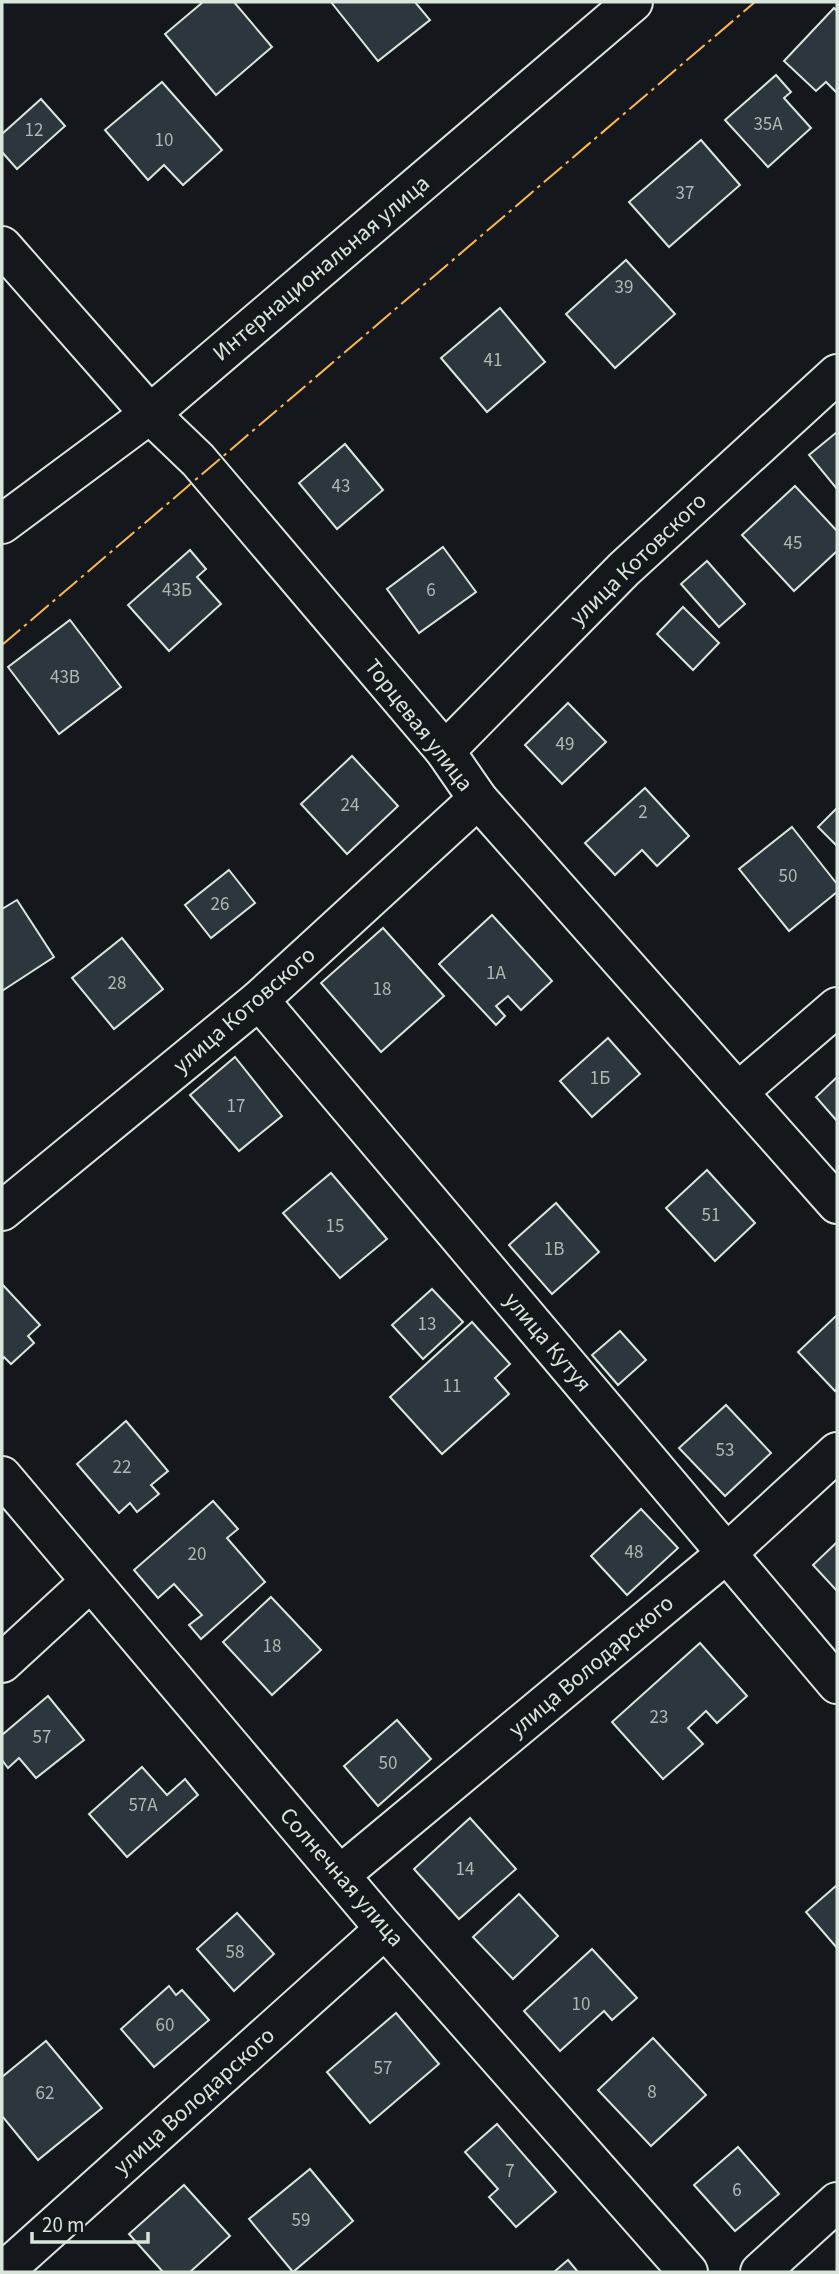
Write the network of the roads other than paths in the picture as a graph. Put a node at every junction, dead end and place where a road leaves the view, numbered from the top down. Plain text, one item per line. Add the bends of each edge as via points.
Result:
1 (633, 2) edge
2 (2, 246) edge
3 (837, 374) edge
4 (150, 414) junction
5 (2, 524) edge
6 (446, 751) junction
7 (478, 799) junction
8 (259, 1000) junction
9 (837, 1007) edge
10 (738, 1092) junction
11 (837, 1204) edge
12 (2, 1211) edge
13 (837, 1452) edge
14 (2, 1476) edge
15 (726, 1553) junction
16 (90, 1582) junction
17 (2, 1663) edge
18 (837, 1684) edge
19 (340, 1875) junction
20 (385, 1929) junction
21 (837, 2202) edge
22 (3, 2272) edge
23 (688, 2272) edge
24 (760, 2272) edge

1 - 4 street, Интернациональная улица
2 - 4 street, Торцевая улица
3 - 6 street, улица Котовского via 624,569
4 - 5 street, Интернациональная улица
4 - 6 street, Торцевая улица via 198,460
6 - 7 street, Торцевая улица
7 - 8 street, улица Котовского
7 - 10 street, Торцевая улица
8 - 12 street, улица Котовского
8 - 15 street, улица Кутуя
9 - 10 street
10 - 11 street, Торцевая улица
13 - 15 street, улица Володарского
14 - 16 street, Солнечная улица
15 - 18 street, улица Кутуя
15 - 19 street, улица Володарского
16 - 17 street
16 - 19 street, Солнечная улица
19 - 20 street, Солнечная улица
20 - 22 street, улица Володарского
20 - 23 street, Солнечная улица
21 - 24 street

